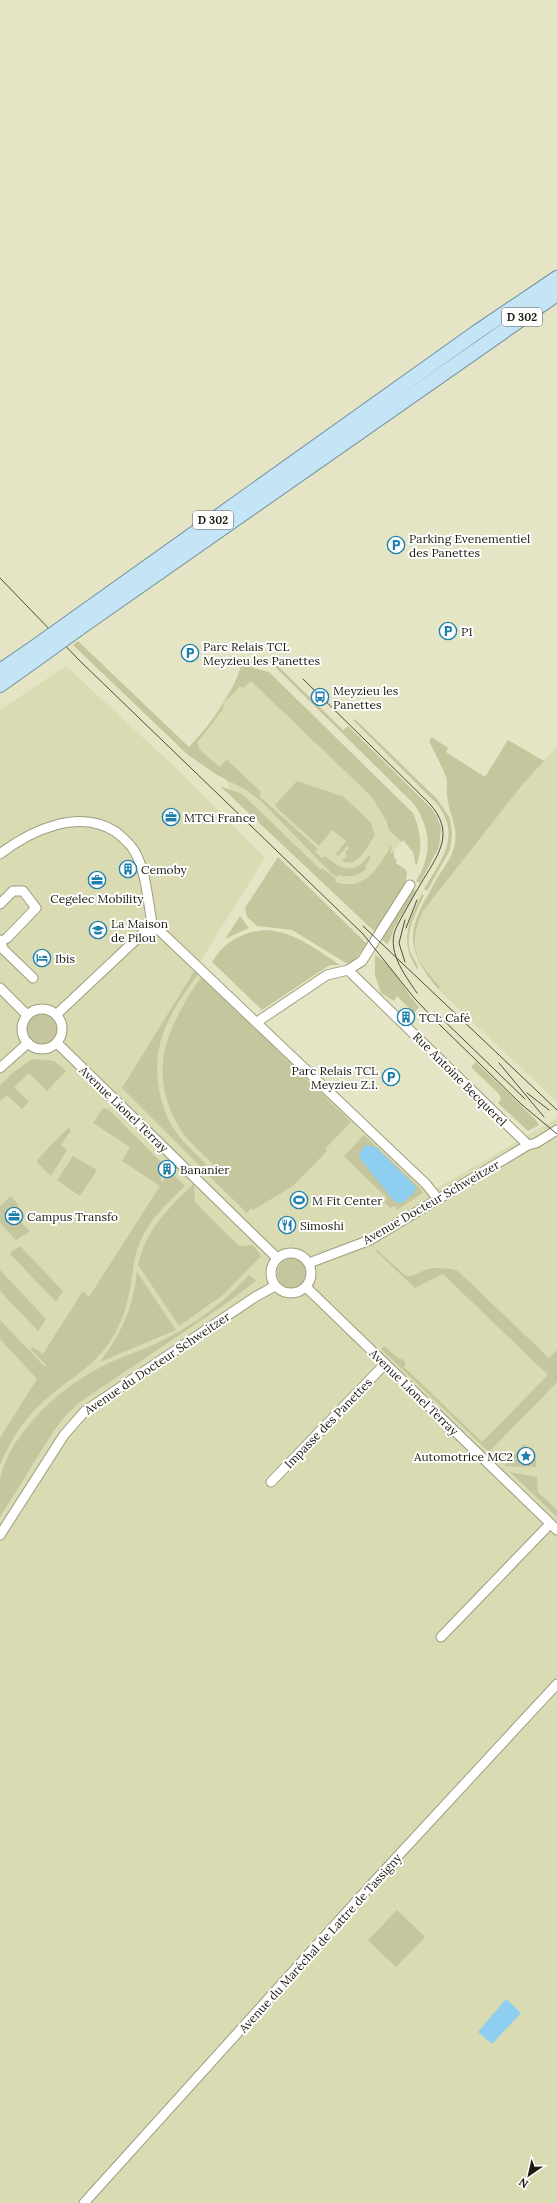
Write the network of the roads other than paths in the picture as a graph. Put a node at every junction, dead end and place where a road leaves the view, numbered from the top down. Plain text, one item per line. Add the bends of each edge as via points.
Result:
1 (557, 278) edge
2 (557, 294) edge
3 (74, 626) junction
4 (38, 651) junction
5 (0, 672) edge
6 (0, 685) edge
7 (0, 854) edge
8 (410, 885) dead end
9 (0, 904) edge
10 (153, 929) junction
11 (1, 940) edge
12 (348, 970) junction
13 (33, 978) dead end
14 (0, 988) edge
15 (57, 1014) junction
16 (27, 1015) junction
17 (257, 1022) junction
18 (28, 1043) junction
19 (57, 1043) junction
20 (0, 1068) edge
21 (557, 1124) edge
22 (557, 1130) edge
23 (528, 1145) junction
24 (438, 1199) junction
25 (277, 1258) junction
26 (309, 1263) junction
27 (275, 1286) junction
28 (306, 1287) junction
29 (385, 1364) junction
30 (271, 1482) dead end
31 (550, 1524) junction
32 (557, 1530) edge
33 (0, 1536) edge
34 (441, 1637) dead end
35 (557, 1684) edge
36 (84, 2203) edge

1 - 3 main road, D 302 via 477,332
2 - 3 main road, D 302
3 - 4 main road, D 302, bridge
4 - 5 main road, D 302
4 - 6 main road, D 302
7 - 10 street via 31,834 55,824 88,822 111,829 130,845 139,860
8 - 12 street via 362,961
9 - 11 street via 13,891 23,891 36,908 7,938
10 - 15 street via 143,933
10 - 17 street via 160,930 169,937
11 - 13 street via 4,949
12 - 17 street via 327,974
12 - 23 street, Rue Antoine Becquerel
14 - 16 street
15 - 16 street via 39,1009
15 - 19 street via 62,1026
16 - 18 street via 22,1032
17 - 24 street via 426,1184
18 - 19 street via 39,1049 46,1049
18 - 20 street
19 - 25 street, Avenue Lionel Terray
21 - 23 street, Avenue Docteur Schweitzer
22 - 23 street, Avenue Docteur Schweitzer
23 - 24 street, Avenue Docteur Schweitzer
24 - 26 street, Avenue Docteur Schweitzer via 370,1240
25 - 26 street via 294,1253 306,1258
25 - 27 street via 271,1269
26 - 28 street via 312,1273
27 - 28 street via 280,1290 294,1293
27 - 33 street, Avenue du Docteur Schweitzer via 85,1411 64,1434
28 - 29 street, Avenue Lionel Terray
29 - 30 street, Impasse des Panettes
29 - 31 street, Avenue Lionel Terray
31 - 32 street, Avenue Lionel Terray
31 - 34 street
35 - 36 street, Avenue du Maréchal de Lattre de Tassigny via 372,1884

